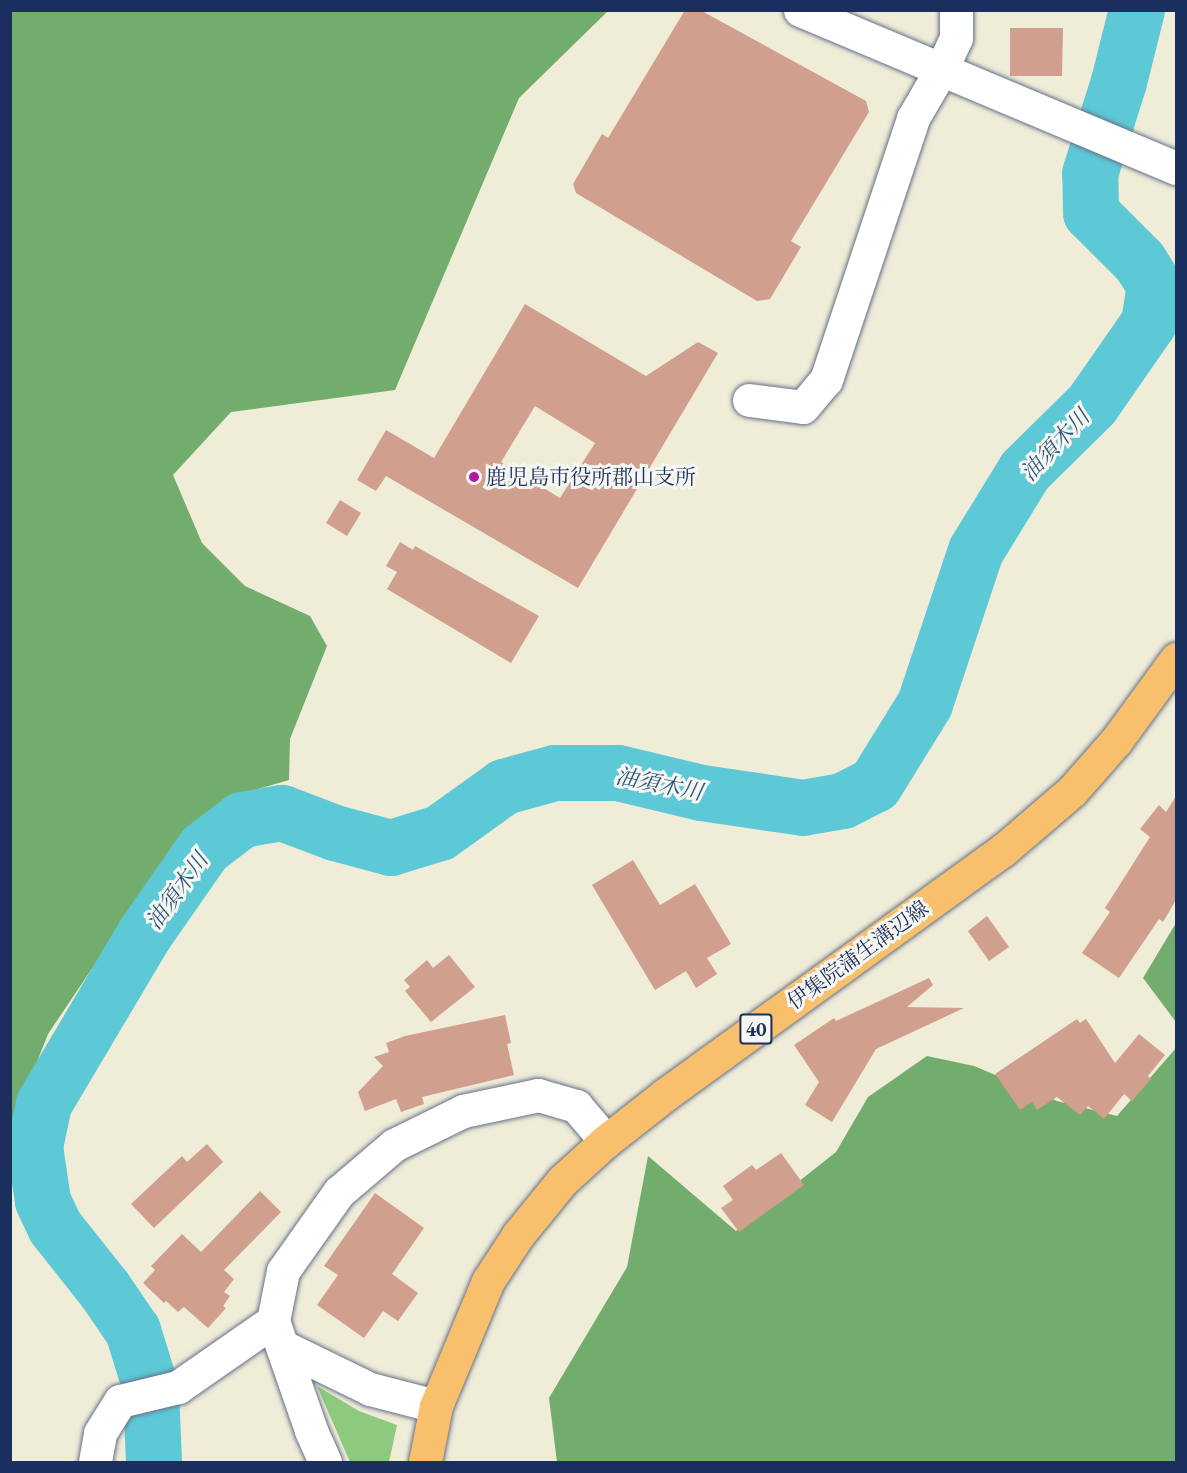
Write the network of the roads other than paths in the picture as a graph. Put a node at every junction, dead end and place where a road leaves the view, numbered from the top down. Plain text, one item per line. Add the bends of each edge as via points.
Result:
1 (800, 10) edge
2 (956, 10) edge
3 (941, 70) junction
4 (1176, 168) edge
5 (749, 400) dead end
6 (1176, 659) edge
7 (606, 1141) junction
8 (278, 1333) junction
9 (436, 1407) junction
10 (95, 1462) edge
11 (325, 1462) edge
12 (425, 1462) edge

1 - 3 street
2 - 3 street via 956,38
3 - 4 street
3 - 5 street via 913,118 826,380 803,407
6 - 7 main road, 伊集院蒲生溝辺線 / 40 via 1116,741 1072,791 1002,851
7 - 8 street via 576,1106 538,1095 463,1111 394,1145 339,1191 283,1271
7 - 9 main road, 伊集院蒲生溝辺線 / 40 via 562,1181 518,1235 488,1281
8 - 9 street via 370,1389
8 - 10 street via 178,1387 120,1401 100,1433
8 - 11 street
9 - 12 main road, 伊集院蒲生溝辺線 / 40

